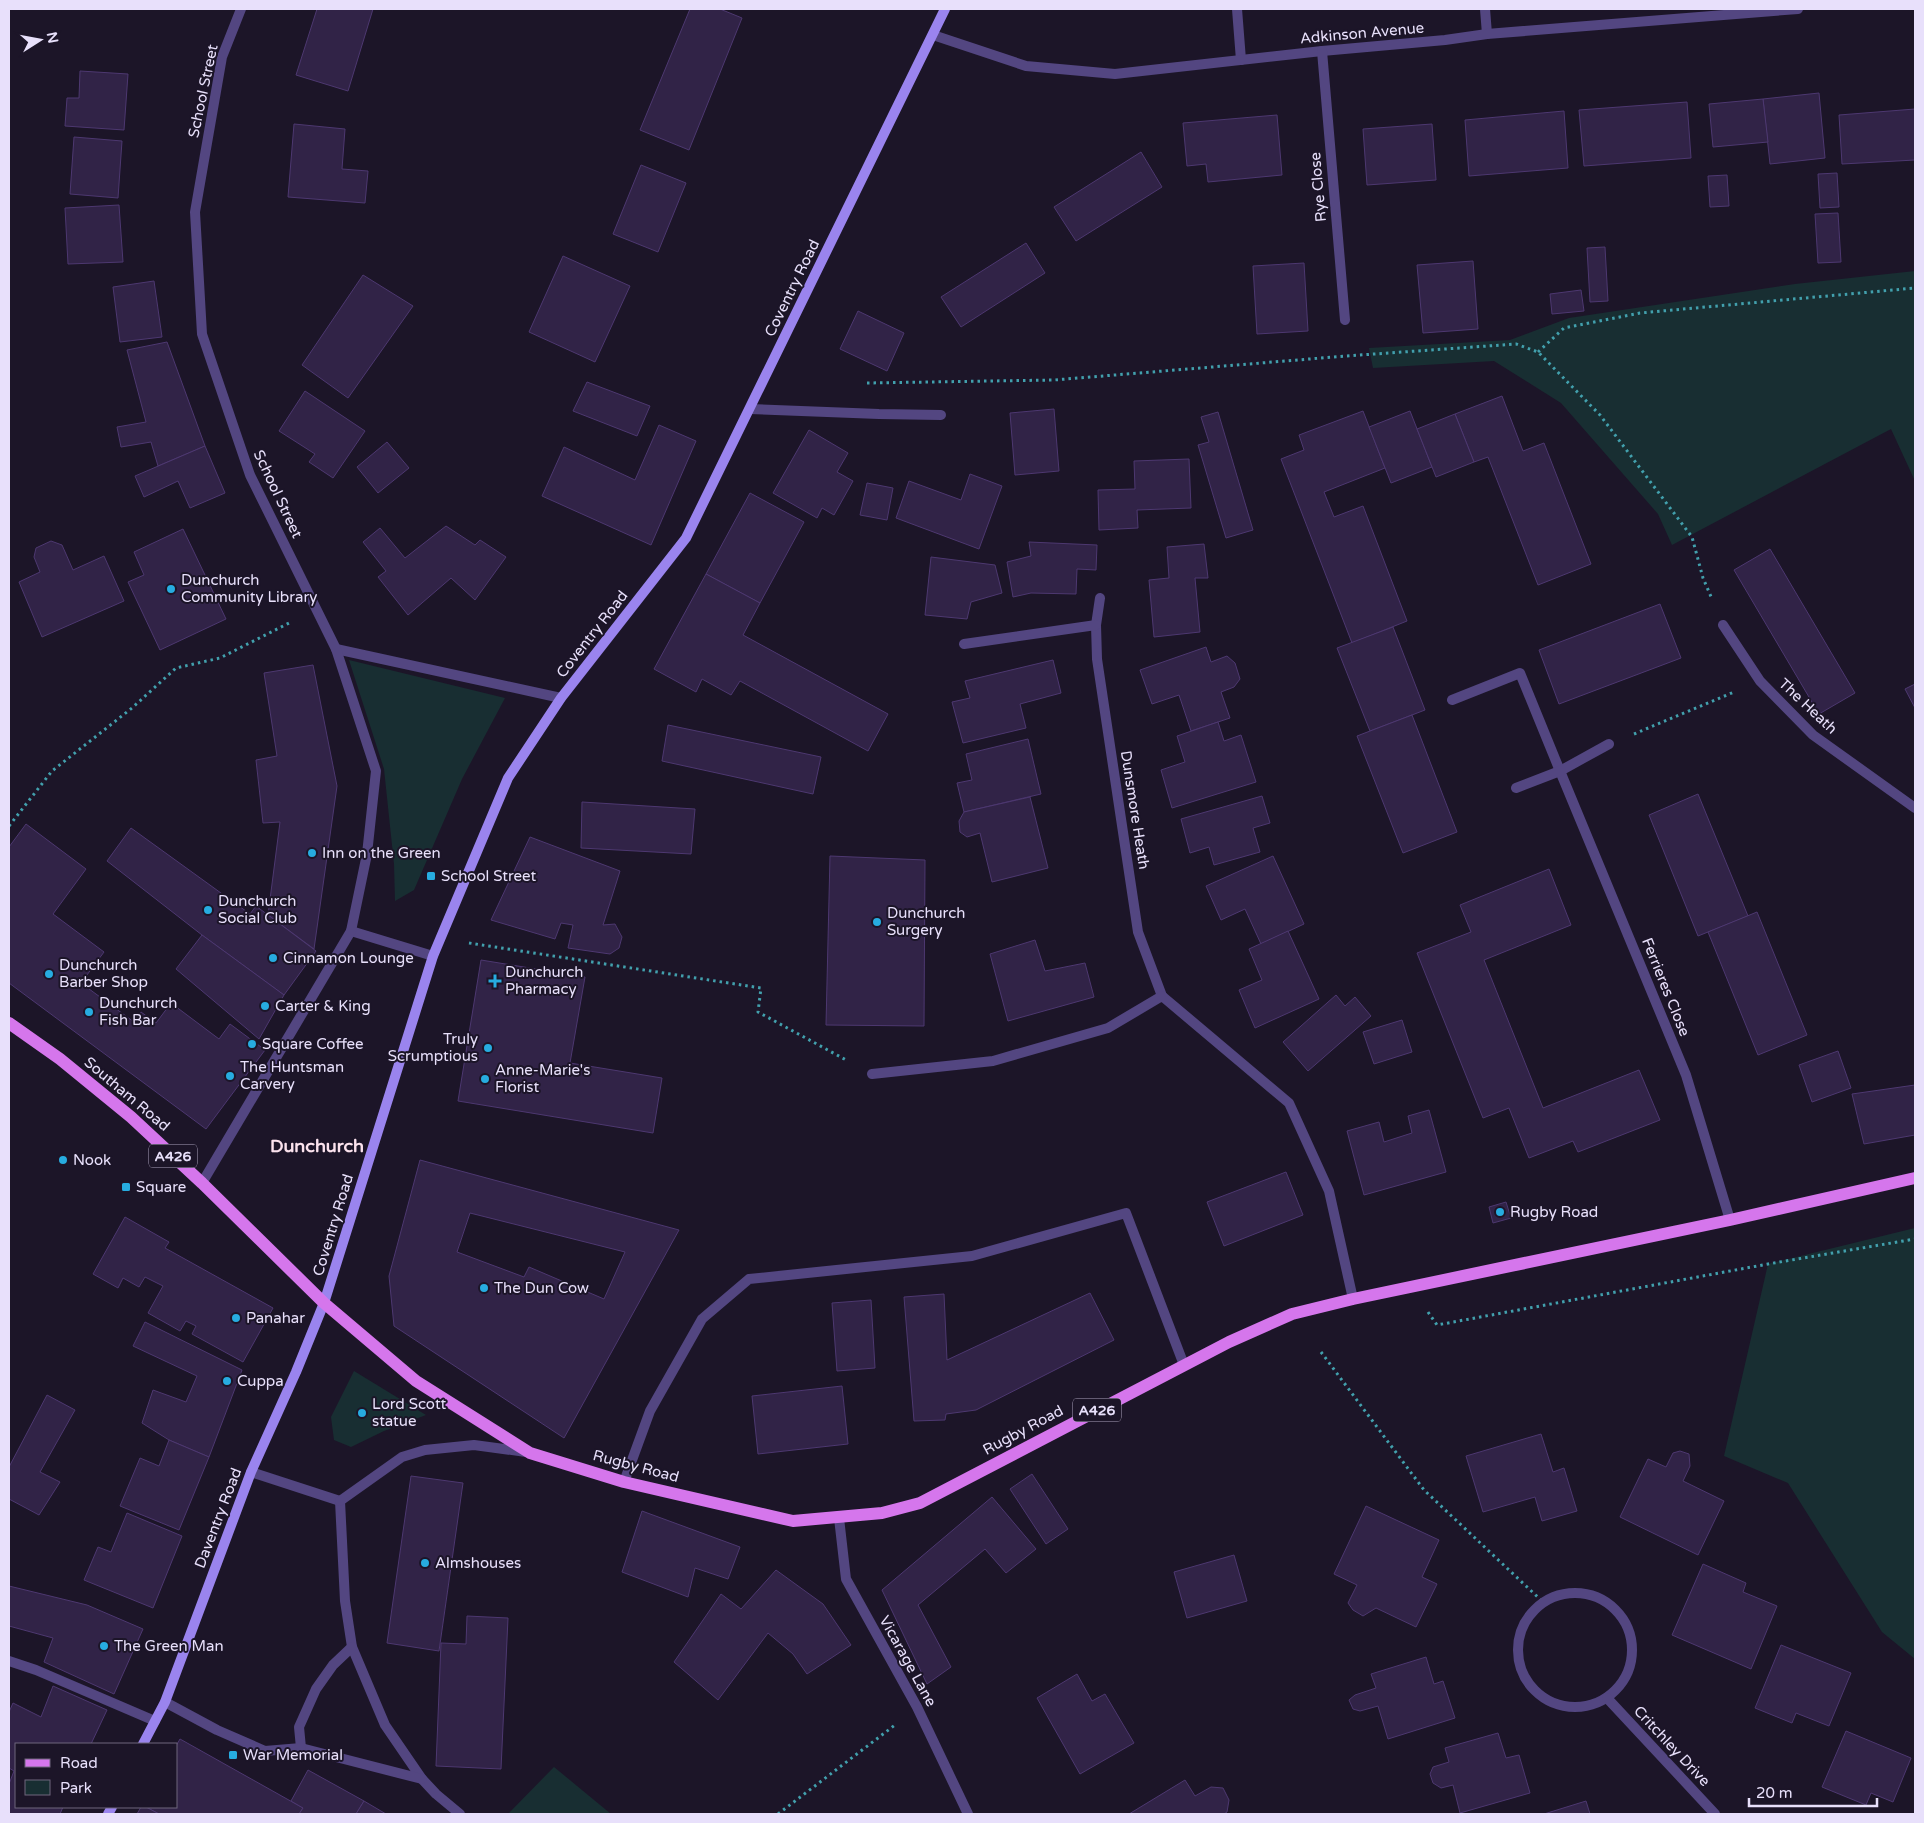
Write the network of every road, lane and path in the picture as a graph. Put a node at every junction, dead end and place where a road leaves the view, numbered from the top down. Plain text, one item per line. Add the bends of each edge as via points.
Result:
1 (241, 9) edge
2 (945, 9) edge
3 (1236, 9) edge
4 (1485, 9) edge
5 (1798, 9) edge
6 (1487, 34) junction
7 (933, 35) junction
8 (1322, 51) junction
9 (1241, 60) junction
10 (1915, 288) edge
11 (1345, 320) dead end
12 (1538, 352) junction
13 (859, 383) dead end
14 (750, 409) junction
15 (941, 415) dead end
16 (1100, 598) dead end
17 (316, 609) junction
18 (1096, 625) junction
19 (1723, 625) joint
20 (964, 644) dead end
21 (336, 649) junction
22 (1760, 681) junction
23 (561, 698) junction
24 (1452, 700) dead end
25 (1609, 744) joint
26 (1560, 770) junction
27 (1516, 788) dead end
28 (1915, 808) edge
29 (9, 826) edge
30 (350, 931) junction
31 (439, 939) junction
32 (433, 956) junction
33 (1162, 996) junction
34 (9, 1023) edge
35 (872, 1074) joint
36 (1915, 1178) edge
37 (202, 1183) junction
38 (1730, 1220) junction
39 (1915, 1239) edge
40 (1353, 1299) junction
41 (324, 1304) junction
42 (1437, 1325) dead end
43 (1321, 1352) dead end
44 (1184, 1365) junction
45 (530, 1452) junction
46 (251, 1472) junction
47 (624, 1482) junction
48 (340, 1501) junction
49 (839, 1518) junction
50 (1543, 1602) junction
51 (352, 1647) junction
52 (9, 1661) edge
53 (1607, 1698) junction
54 (165, 1702) junction
55 (918, 1708) junction
56 (155, 1721) junction
57 (144, 1743) edge
58 (300, 1748) junction
59 (422, 1779) junction
60 (460, 1814) edge
61 (778, 1814) edge
62 (968, 1814) edge
63 (1715, 1814) edge

1 - 17 street, School Street via 222,57 195,212 202,334 250,475
2 - 7 main road, Coventry Road
3 - 9 street
4 - 6 street
5 - 6 street, Adkinson Avenue
6 - 8 street, Adkinson Avenue
7 - 9 street, Adkinson Avenue via 1026,66 1115,74
7 - 14 main road, Coventry Road
8 - 9 street, Adkinson Avenue
8 - 11 street, Rye Close
10 - 12 path via 1640,313 1564,328
12 - 13 path via 1516,344 1054,380
12 - 19 path via 1600,415 1692,537 1703,578
14 - 15 street
14 - 23 main road, Coventry Road via 686,538
16 - 18 street, Dunsmore Heath
17 - 21 street, School Street
17 - 29 path via 220,658 176,668 132,708 52,771
18 - 20 street
18 - 33 street, Dunsmore Heath via 1097,659 1138,932
19 - 22 street, The Heath
21 - 23 street
21 - 30 street, School Street via 376,770 367,854
22 - 25 path
22 - 28 street, The Heath via 1813,735
23 - 31 main road, Coventry Road via 508,778
24 - 26 street, Ferrieres Close via 1520,673
25 - 26 street
26 - 27 street
26 - 38 street, Ferrieres Close via 1686,1075
30 - 32 street
30 - 37 street, School Street
31 - 32 main road, Coventry Road
31 - 35 path via 761,988 758,1012
32 - 41 main road, Coventry Road
33 - 35 street via 1108,1028 992,1061
33 - 40 street, Dunsmore Heath via 1289,1103 1330,1191
34 - 37 main road, Southam Road / A426 via 60,1059 131,1117
36 - 38 main road, Rugby Road / A426
37 - 41 main road, Southam Road / A426
38 - 40 main road, Rugby Road / A426
39 - 42 path
40 - 44 main road, Rugby Road / A426 via 1292,1314
41 - 45 main road, Rugby Road / A426 via 416,1381
41 - 46 main road, Daventry Road
43 - 50 path via 1424,1490
44 - 47 street via 1126,1213 972,1256 749,1280 702,1319 650,1411
44 - 49 main road, Rugby Road / A426 via 920,1503 882,1513
45 - 47 main road, Rugby Road / A426
45 - 48 street via 474,1445 425,1450 402,1457
46 - 48 street
46 - 54 main road, Daventry Road
47 - 49 main road, Rugby Road / A426 via 793,1521
48 - 51 street
49 - 55 street, Vicarage Lane via 846,1579
50 - 53 street via 1530,1614 1521,1630 1520,1666 1527,1682 1539,1696 1573,1708 1591,1706
50 - 53 street via 1562,1594 1582,1592 1601,1598 1617,1610 1628,1627 1633,1646 1631,1666 1622,1684
51 - 58 street via 333,1664 316,1689 299,1727
51 - 59 street via 385,1725
52 - 56 street
53 - 63 street, Critchley Drive
54 - 56 main road, Daventry Road
54 - 58 street via 265,1751
55 - 61 path
55 - 62 street, Vicarage Lane
56 - 57 main road, Daventry Road
58 - 59 street
59 - 60 street

